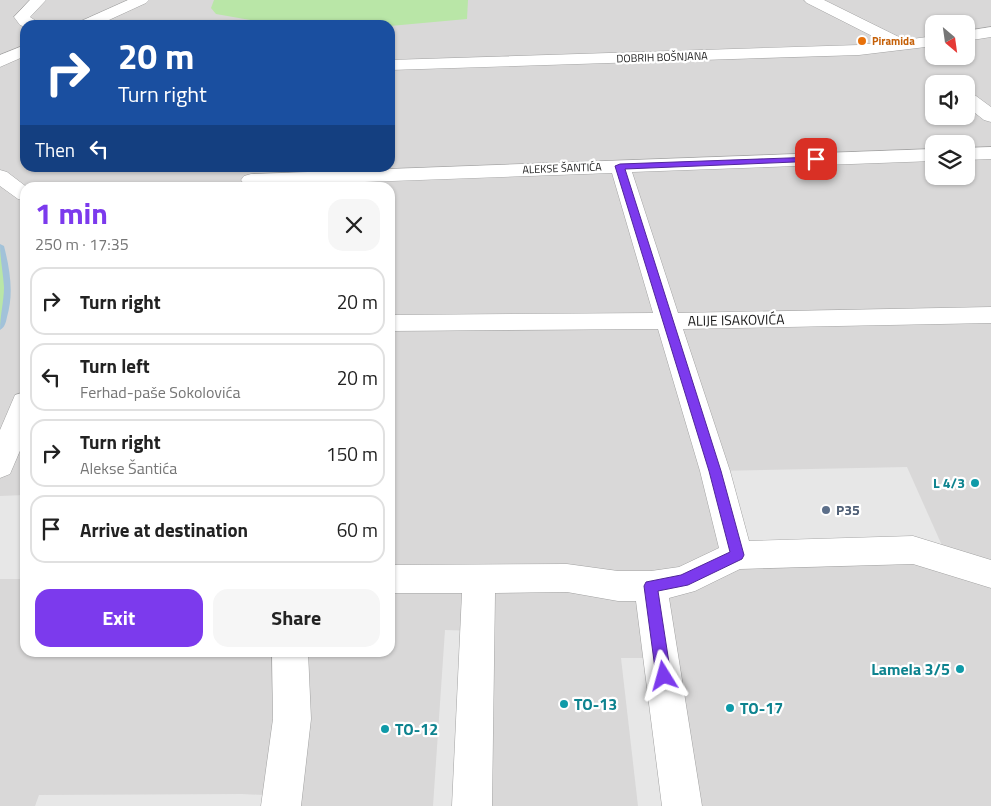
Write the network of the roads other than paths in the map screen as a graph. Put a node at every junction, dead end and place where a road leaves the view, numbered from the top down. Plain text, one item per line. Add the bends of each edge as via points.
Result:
1 (38, 0) edge
2 (141, 0) edge
3 (812, 0) edge
4 (24, 20) edge
5 (96, 20) edge
6 (991, 32) edge
7 (975, 35) edge
8 (925, 42) edge
9 (903, 45) junction
10 (20, 52) edge
11 (0, 62) edge
12 (395, 64) edge
13 (975, 104) edge
14 (991, 116) edge
15 (991, 153) edge
16 (975, 154) edge
17 (925, 155) edge
18 (620, 166) junction
19 (0, 176) edge
20 (251, 178) edge
21 (20, 191) edge
22 (991, 315) edge
23 (668, 321) junction
24 (395, 323) edge
25 (20, 415) edge
26 (0, 466) edge
27 (737, 555) junction
28 (991, 574) edge
29 (395, 579) edge
30 (479, 579) junction
31 (650, 586) junction
32 (290, 657) edge
33 (281, 806) edge
34 (472, 806) edge
35 (682, 806) edge

1 - 4 street via 22,17
2 - 5 street
3 - 9 street
6 - 7 street
8 - 9 street, DOBRIH BOŠNJANA
9 - 12 street, DOBRIH BOŠNJANA via 859,50
10 - 11 street
13 - 14 street
15 - 16 street
17 - 18 street, ALEKSE ŠANTIĆA
18 - 20 street, ALEKSE ŠANTIĆA
18 - 23 street
19 - 21 street
22 - 23 street, ALIJE ISAKOVIĆA
23 - 24 street, ALIJE ISAKOVIĆA
23 - 27 street via 715,471
25 - 26 street
27 - 28 street via 913,550
27 - 31 street via 683,581
29 - 30 street
30 - 31 street via 567,578 618,586
30 - 34 street
31 - 35 street
32 - 33 street via 292,720

